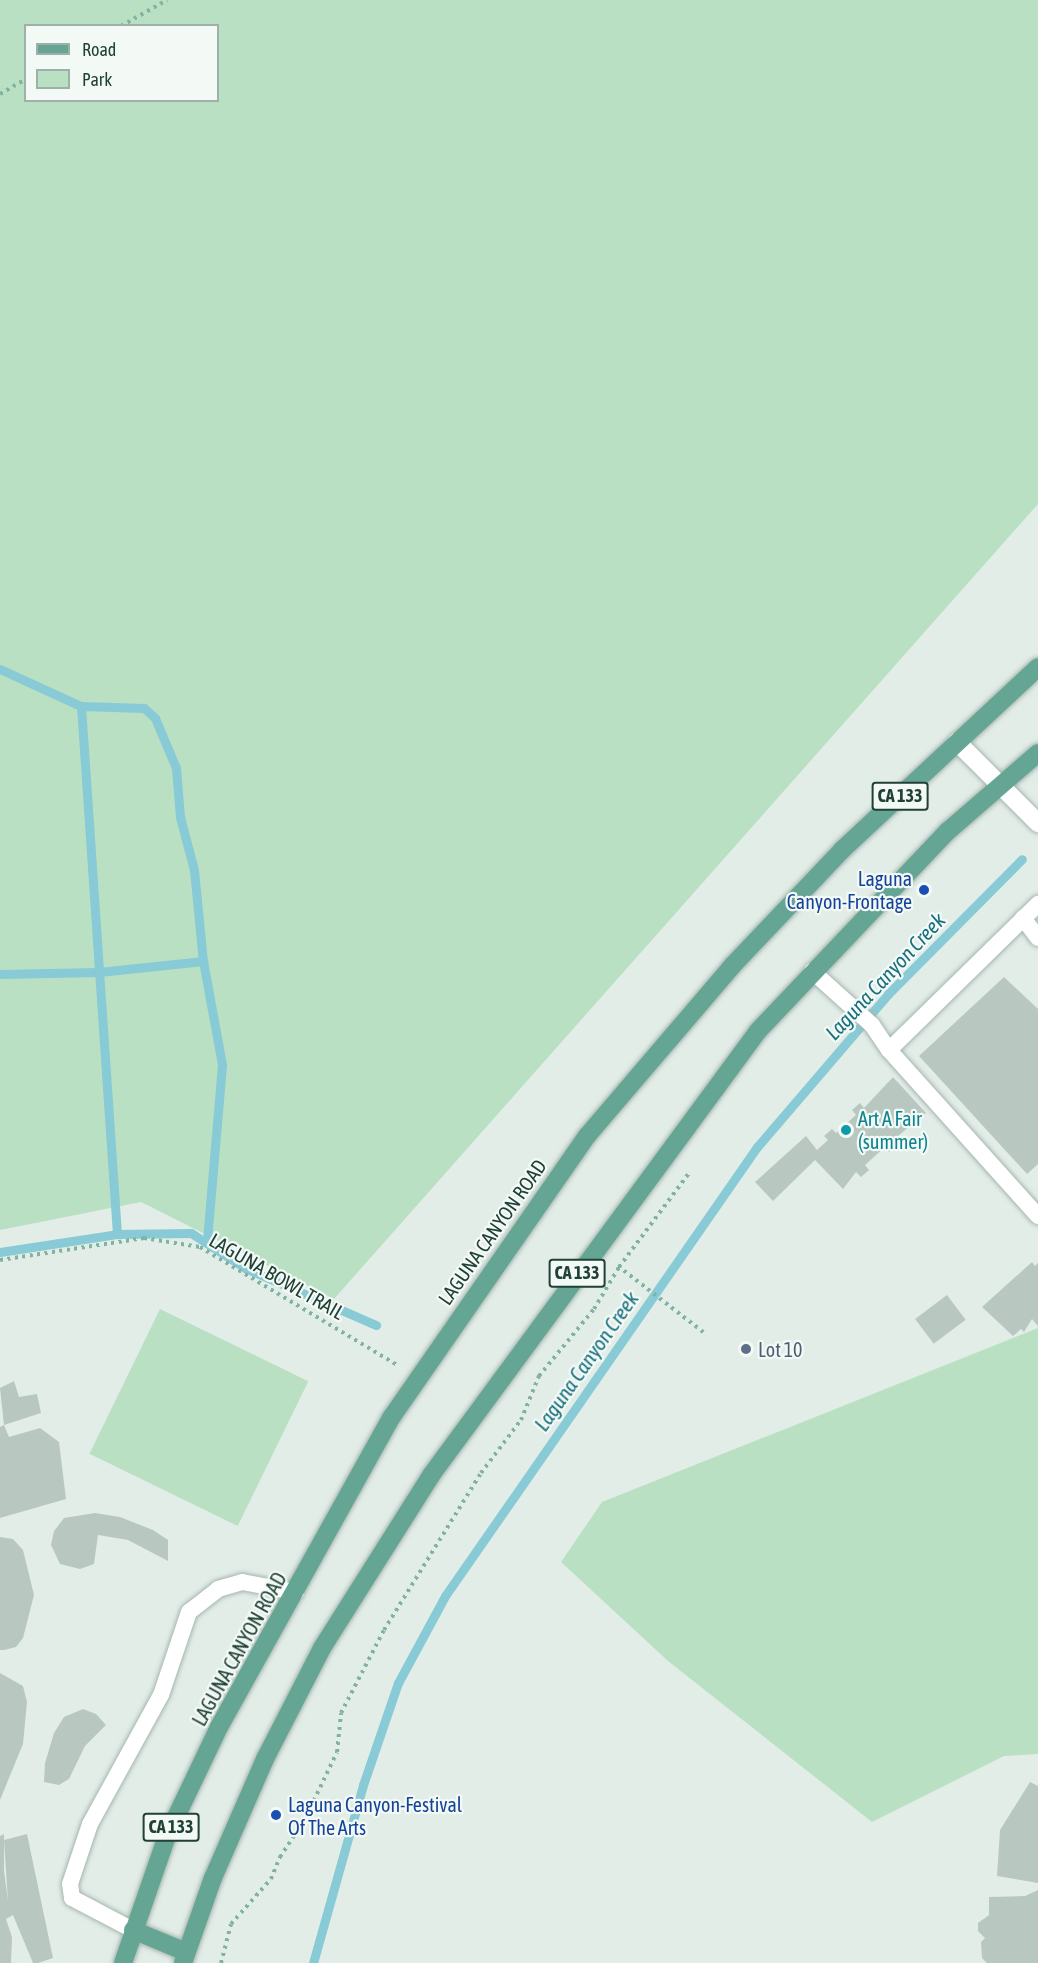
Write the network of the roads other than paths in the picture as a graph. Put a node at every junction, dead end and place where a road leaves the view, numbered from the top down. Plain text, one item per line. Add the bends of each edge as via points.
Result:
1 (1038, 667) edge
2 (957, 742) junction
3 (1038, 753) edge
4 (1002, 786) junction
5 (1038, 823) edge
6 (1038, 904) edge
7 (1023, 918) junction
8 (1038, 938) edge
9 (812, 971) junction
10 (889, 1050) junction
11 (1038, 1216) edge
12 (296, 1592) junction
13 (134, 1930) junction
14 (185, 1958) edge
15 (123, 1963) edge

1 - 2 main road, LAGUNA CANYON ROAD / CA 133
2 - 4 street
2 - 12 main road, LAGUNA CANYON ROAD / CA 133 via 842,850 733,965 587,1136 391,1418
3 - 4 main road, CA 133
4 - 5 street
4 - 9 main road, CA 133 via 948,831
6 - 7 lane
7 - 8 lane
7 - 10 lane
9 - 10 lane via 872,1024
9 - 14 main road, CA 133 via 758,1031 432,1474 322,1648 265,1759
10 - 11 lane
12 - 13 main road, LAGUNA CANYON ROAD / CA 133 via 219,1727 167,1836
12 - 13 lane via 242,1582 218,1589 189,1612 161,1695 90,1824 70,1884 72,1898
13 - 14 main road
13 - 15 main road, LAGUNA CANYON ROAD / CA 133

